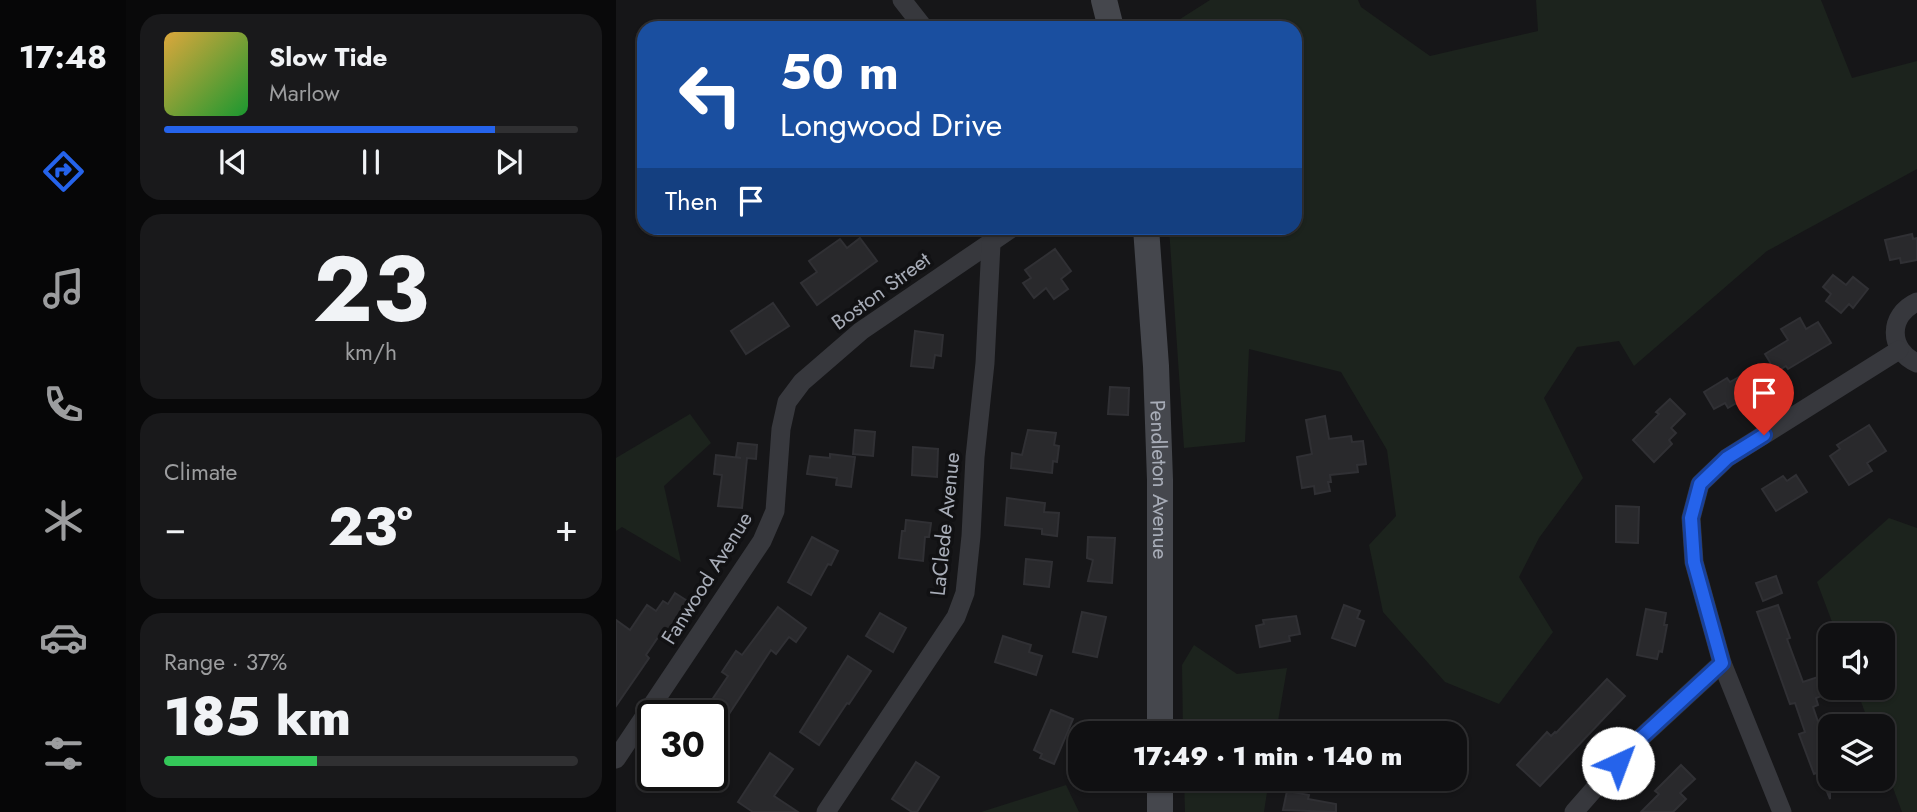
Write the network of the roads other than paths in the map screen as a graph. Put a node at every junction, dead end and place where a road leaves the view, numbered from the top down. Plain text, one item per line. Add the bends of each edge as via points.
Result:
1 (902, 0) edge
2 (1104, 0) edge
3 (918, 21) edge
4 (1109, 21) edge
5 (1003, 235) edge
6 (1147, 235) edge
7 (991, 244) junction
8 (1917, 302) edge
9 (1899, 350) junction
10 (1917, 363) edge
11 (787, 402) joint
12 (1722, 663) junction
13 (1160, 721) edge
14 (616, 759) edge
15 (1160, 791) edge
16 (826, 812) edge
17 (1160, 812) edge
18 (1574, 812) edge
19 (1782, 812) edge

1 - 3 street
2 - 4 street
5 - 7 street, Boston Street
6 - 13 street, Pendleton Avenue via 1160,480
7 - 11 street, Boston Street via 861,331 802,382
7 - 16 street, LaClede Avenue via 965,593 956,617
8 - 9 street via 1898,317 1895,339
9 - 10 street
9 - 12 street via 1727,458 1700,484 1691,518 1694,562
11 - 14 street, Fanwood Avenue via 775,511 762,541
12 - 18 street via 1632,746
12 - 19 street
15 - 17 street

